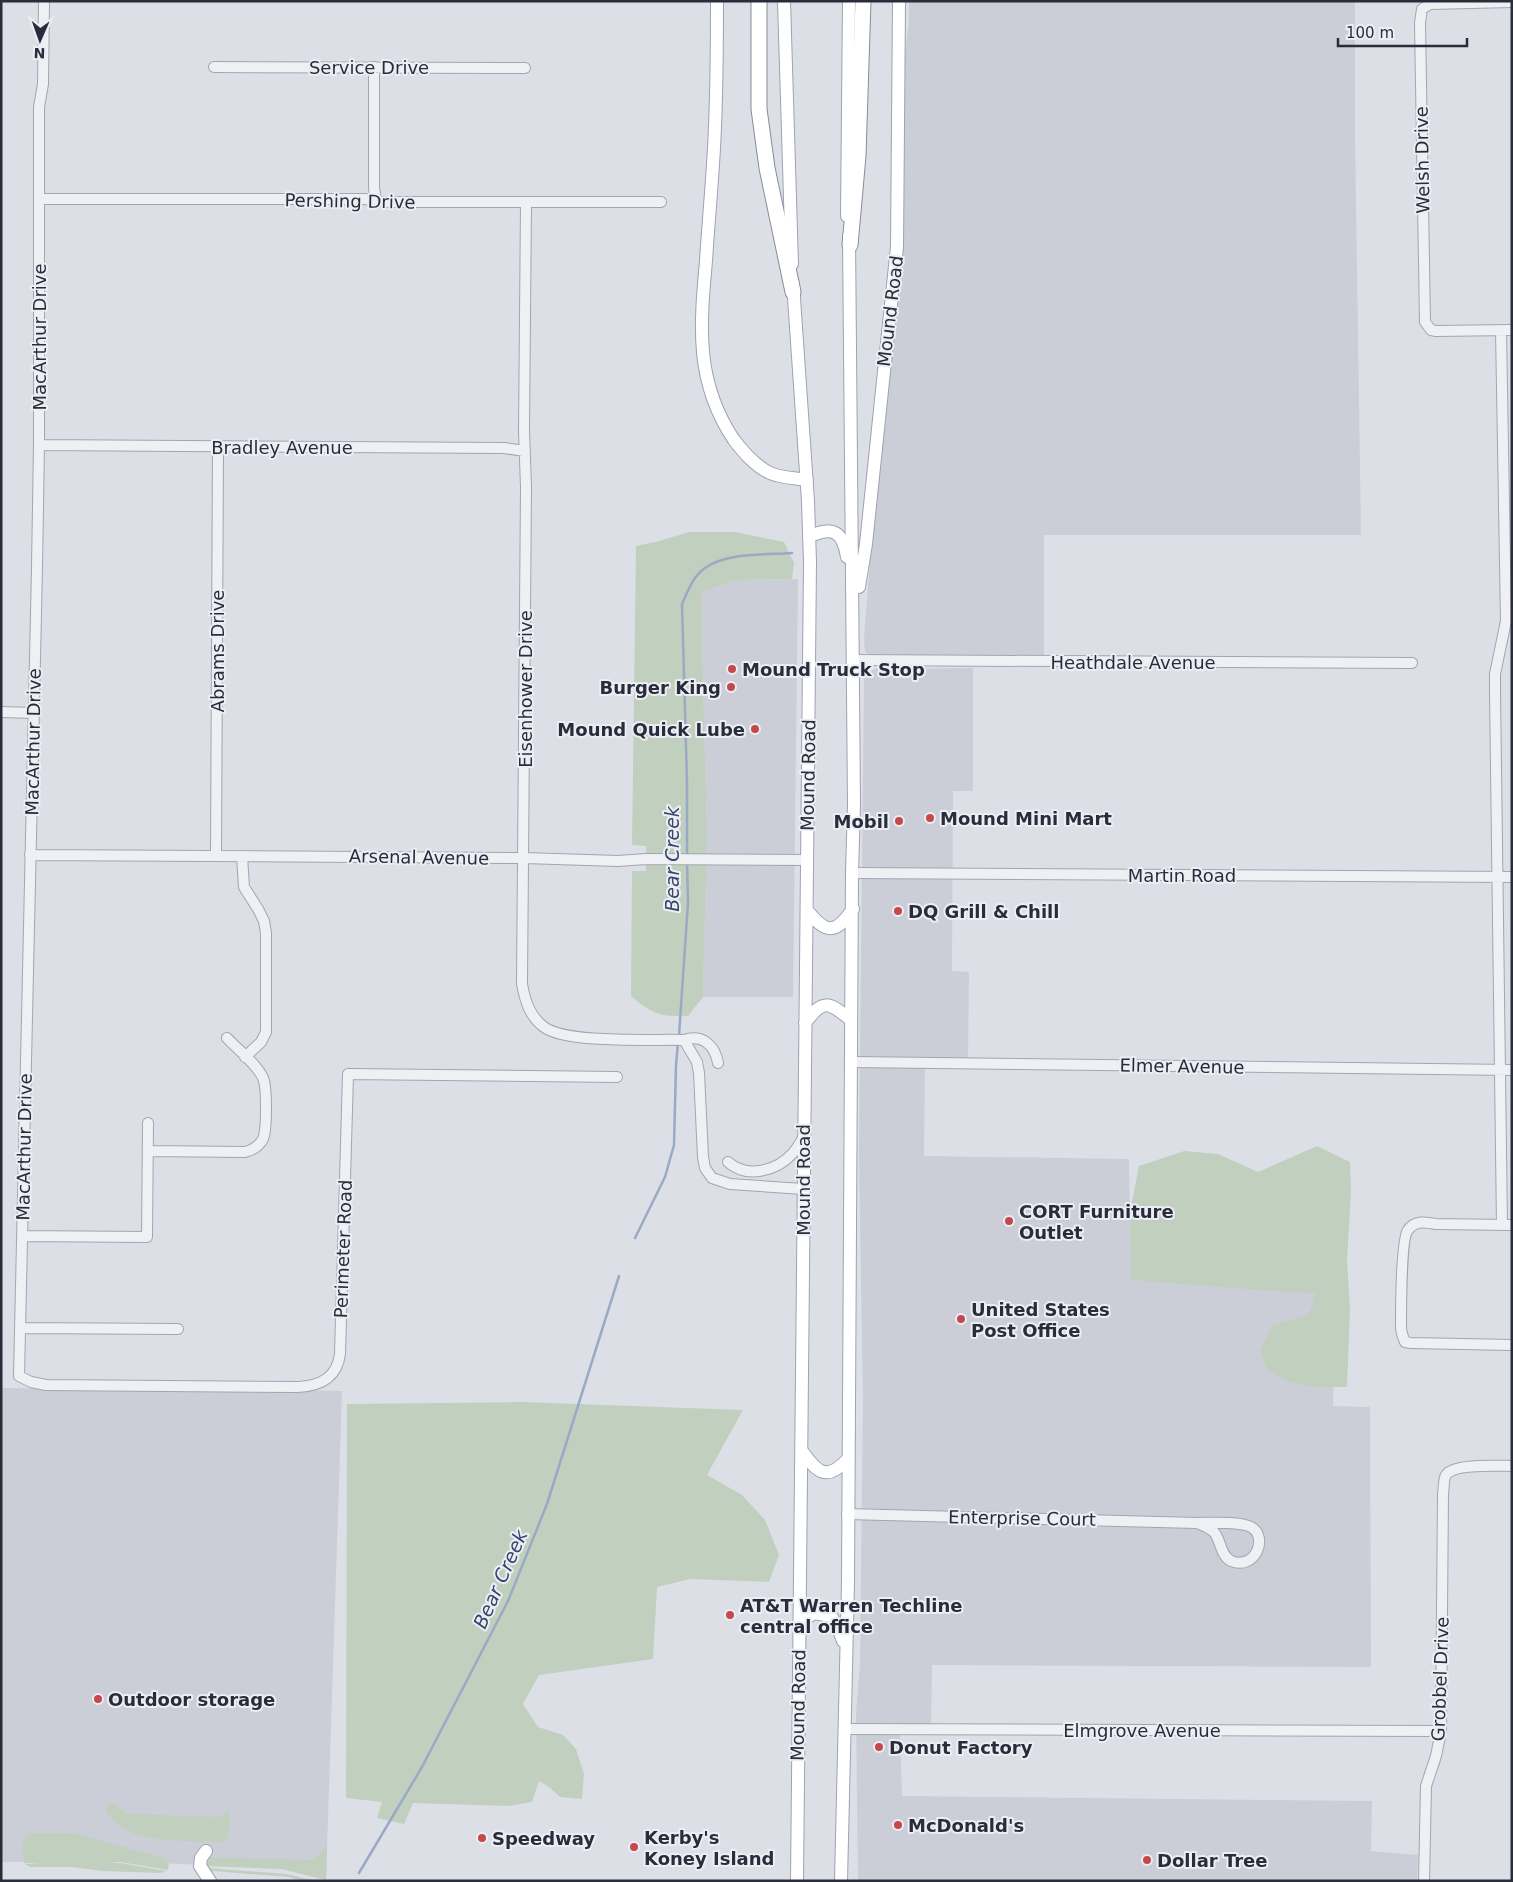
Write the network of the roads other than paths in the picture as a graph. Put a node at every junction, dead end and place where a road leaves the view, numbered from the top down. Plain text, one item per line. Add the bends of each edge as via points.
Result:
1 (44, 1) edge
2 (717, 1) edge
3 (759, 1) edge
4 (784, 1) edge
5 (849, 1) edge
6 (863, 1) edge
7 (899, 1) edge
8 (1512, 2) edge
9 (214, 67) dead end
10 (374, 67) junction
11 (525, 68) dead end
12 (38, 199) junction
13 (376, 201) junction
14 (661, 202) dead end
15 (526, 203) junction
16 (850, 245) junction
17 (793, 292) junction
18 (1506, 330) edge
19 (39, 445) junction
20 (218, 447) junction
21 (525, 451) junction
22 (1507, 451) edge
23 (807, 480) junction
24 (809, 537) junction
25 (1508, 568) edge
26 (853, 592) junction
27 (853, 620) junction
28 (854, 660) junction
29 (1412, 663) dead end
30 (1, 712) edge
31 (34, 712) junction
32 (30, 855) junction
33 (216, 855) junction
34 (242, 856) junction
35 (524, 858) junction
36 (808, 860) junction
37 (852, 873) junction
38 (1498, 876) junction
39 (1512, 877) edge
40 (852, 909) junction
41 (807, 910) junction
42 (851, 1020) junction
43 (805, 1023) junction
44 (227, 1038) dead end
45 (684, 1040) junction
46 (245, 1057) junction
47 (852, 1062) junction
48 (718, 1063) dead end
49 (1501, 1070) junction
50 (1512, 1070) edge
51 (617, 1077) dead end
52 (148, 1123) dead end
53 (804, 1137) junction
54 (148, 1151) junction
55 (728, 1162) dead end
56 (804, 1189) junction
57 (1507, 1225) edge
58 (22, 1236) junction
59 (20, 1328) junction
60 (178, 1329) dead end
61 (1512, 1346) edge
62 (20, 1376) joint
63 (802, 1451) junction
64 (848, 1460) junction
65 (1512, 1466) edge
66 (847, 1514) junction
67 (1197, 1523) junction
68 (799, 1623) junction
69 (846, 1650) junction
70 (844, 1729) junction
71 (1441, 1731) junction
72 (206, 1851) dead end
73 (210, 1881) edge
74 (797, 1881) edge
75 (841, 1881) edge
76 (1424, 1881) edge

1 - 12 street, MacArthur Drive via 43,84 36,103
2 - 23 main road via 716,119 703,297 703,358 715,404 744,452 771,474
3 - 17 highway via 759,109 767,168
4 - 17 main road, Mound Road
5 - 16 main road, Mound Road via 846,208
6 - 16 highway via 858,156
7 - 27 main road, Mound Road via 898,247 866,544
8 - 18 street, Welsh Drive via 1435,3 1426,5 1420,15 1426,322 1436,331
9 - 10 street, Service Drive
10 - 11 street, Service Drive
10 - 13 street
12 - 13 street, Pershing Drive
12 - 19 street, MacArthur Drive
13 - 15 street, Pershing Drive
14 - 15 street, Pershing Drive
15 - 21 street, Eisenhower Drive
16 - 26 main road, Mound Road
17 - 23 main road, Mound Road
18 - 22 street
19 - 20 street, Bradley Avenue
19 - 31 street, MacArthur Drive
20 - 21 street, Bradley Avenue via 504,448
20 - 33 street, Abrams Drive
21 - 35 street, Eisenhower Drive
22 - 25 street
23 - 24 main road, Mound Road
24 - 26 main road via 822,531 839,534 845,544
24 - 36 main road, Mound Road
25 - 38 street via 1506,628 1495,674
26 - 27 main road, Mound Road
27 - 28 main road, Mound Road
28 - 29 street, Heathdale Avenue
28 - 37 main road, Mound Road
30 - 31 street
31 - 32 street, MacArthur Drive
32 - 33 street, Arsenal Avenue
32 - 58 street, MacArthur Drive
33 - 34 street, Arsenal Avenue
34 - 35 street, Arsenal Avenue
34 - 46 street via 244,887 262,915 267,946 266,1032 261,1042
35 - 36 street, Arsenal Avenue via 618,862 646,859
35 - 45 street, Eisenhower Drive via 522,984 532,1015 546,1029 564,1035
36 - 41 main road, Mound Road
37 - 38 street, Martin Road
37 - 40 main road, Mound Road
38 - 39 street, Martin Road
38 - 49 street
40 - 41 main road via 842,924 831,928 822,927
40 - 42 main road, Mound Road
41 - 43 main road, Mound Road
42 - 43 main road via 825,1005 815,1010
42 - 47 main road, Mound Road
43 - 53 main road, Mound Road
44 - 46 street
45 - 48 street, Eisenhower Drive via 693,1037 707,1042 715,1050
45 - 56 street via 697,1062 699,1073 703,1157 708,1173 717,1181 730,1184
46 - 54 street via 265,1082 264,1134 258,1146 245,1152
47 - 49 street, Elmer Avenue
47 - 64 main road, Mound Road
49 - 50 street, Elmer Avenue
49 - 57 street
51 - 62 street, Perimeter Road via 348,1074 340,1354 333,1373 322,1383 298,1387 46,1385
52 - 54 street
53 - 55 street via 792,1154 776,1166 746,1172
53 - 56 main road, Mound Road
54 - 58 street via 147,1237
56 - 63 main road, Mound Road
57 - 61 street via 1426,1222 1416,1223 1406,1232 1401,1329 1405,1342
58 - 59 street, MacArthur Drive
59 - 60 street
59 - 62 street, MacArthur Drive
63 - 64 main road via 822,1473 838,1470
63 - 68 main road, Mound Road
64 - 66 main road, Mound Road
65 - 71 street, Grobbel Drive via 1464,1468 1446,1476 1443,1494
66 - 67 street, Enterprise Court
66 - 69 main road, Mound Road
67 - 67 street, Enterprise Court via 1215,1533 1229,1559 1242,1563 1255,1554 1258,1538 1252,1528 1241,1524
68 - 69 main road via 814,1613 831,1616
68 - 74 main road, Mound Road
69 - 70 main road, Mound Road
70 - 71 street, Elmgrove Avenue
70 - 75 main road, Mound Road
71 - 76 street, Grobbel Drive via 1426,1786
72 - 73 main road via 200,1866

